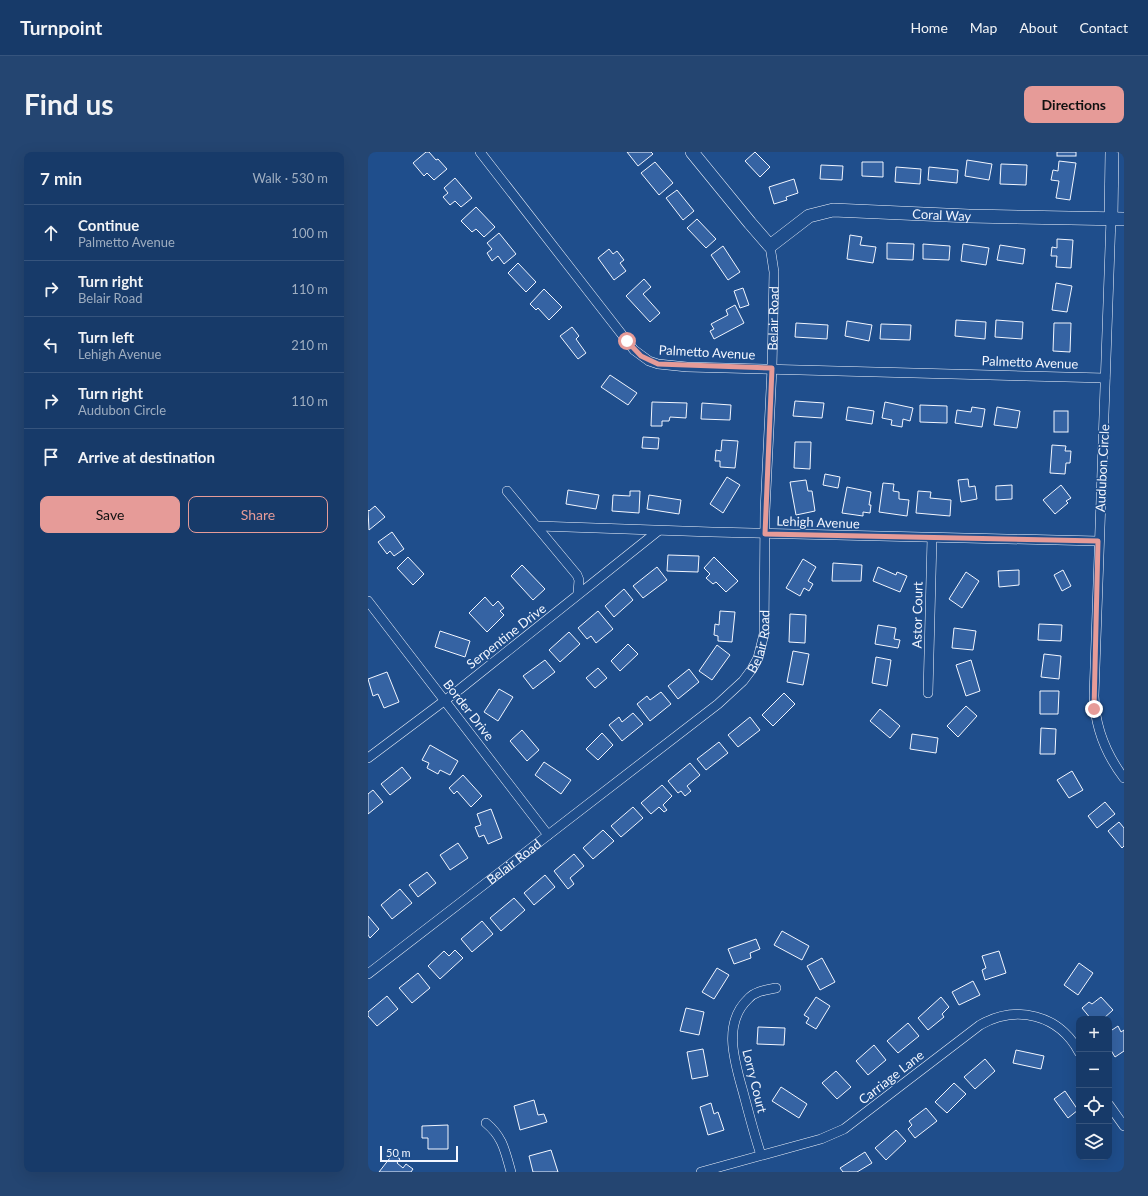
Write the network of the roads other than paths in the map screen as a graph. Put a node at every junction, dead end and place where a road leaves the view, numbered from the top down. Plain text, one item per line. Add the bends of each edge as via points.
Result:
1 (480, 152) edge
2 (692, 152) edge
3 (1112, 152) edge
4 (1111, 218) junction
5 (1124, 219) edge
6 (770, 246) junction
7 (772, 368) junction
8 (1105, 378) junction
9 (507, 491) dead end
10 (538, 526) junction
11 (658, 531) junction
12 (765, 534) junction
13 (932, 538) junction
14 (1098, 541) junction
15 (578, 593) junction
16 (368, 601) edge
17 (928, 693) dead end
18 (444, 700) junction
19 (368, 758) edge
20 (1124, 778) edge
21 (548, 835) junction
22 (368, 974) edge
23 (776, 988) dead end
24 (1076, 1048) edge
25 (1112, 1109) edge
26 (486, 1123) dead end
27 (1124, 1126) edge
28 (761, 1156) junction
29 (511, 1172) edge
30 (701, 1172) edge

1 - 7 street, Palmetto Avenue via 595,302 641,356 667,366
2 - 6 street
3 - 4 street, Audubon Circle
4 - 5 street, Coral Way
4 - 6 street, Coral Way via 969,216 833,210 809,216
4 - 8 street, Audubon Circle
6 - 7 street, Belair Road via 774,272
7 - 8 street, Palmetto Avenue
7 - 12 street, Belair Road
8 - 14 street, Audubon Circle
9 - 10 street
10 - 11 street, Lehigh Avenue
10 - 15 street via 577,574 580,587
11 - 12 street, Lehigh Avenue
11 - 15 street, Serpentine Drive
12 - 13 street, Lehigh Avenue
12 - 21 street, Belair Road via 764,634 758,658 743,682
13 - 14 street, Lehigh Avenue
13 - 17 street, Astor Court
14 - 20 street, Audubon Circle via 1094,709 1105,747
15 - 18 street, Serpentine Drive via 555,614
16 - 18 street, Border Drive
18 - 19 street, Serpentine Drive
18 - 21 street, Border Drive
21 - 22 street, Belair Road
23 - 28 street, Lorry Court via 762,991 748,999 738,1014 733,1037 734,1059
24 - 28 street, Carriage Lane via 1066,1033 1048,1020 1018,1013 997,1017 980,1025 844,1129 821,1139
25 - 27 street
26 - 29 street via 496,1132 503,1144
28 - 30 street, Carriage Lane

